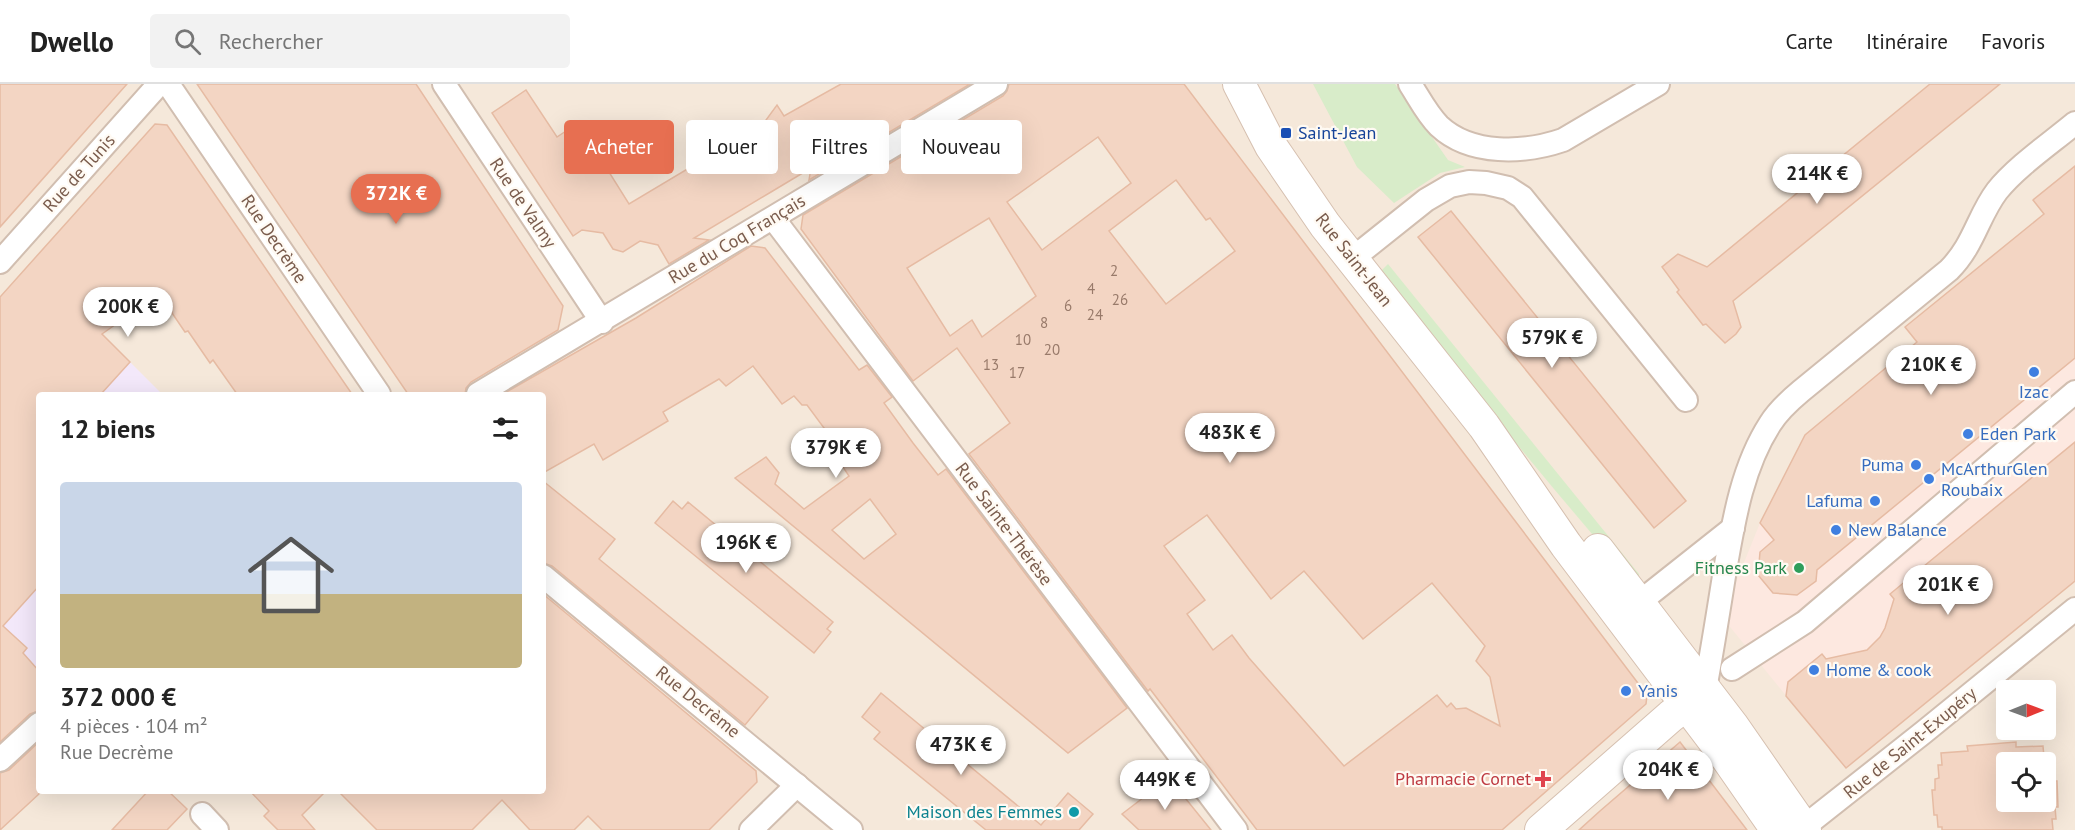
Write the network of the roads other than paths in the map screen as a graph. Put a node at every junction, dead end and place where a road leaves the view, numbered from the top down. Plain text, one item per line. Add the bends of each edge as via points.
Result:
1 (159, 84) edge
2 (168, 84) edge
3 (444, 84) edge
4 (996, 84) edge
5 (1239, 84) edge
6 (1410, 84) edge
7 (1659, 84) edge
8 (2075, 123) edge
9 (772, 218) junction
10 (1352, 260) junction
11 (0, 262) edge
12 (602, 322) junction
13 (378, 392) edge
14 (481, 392) edge
15 (2075, 392) edge
16 (1686, 400) dead end
17 (1732, 528) junction
18 (546, 578) edge
19 (2075, 609) edge
20 (1630, 610) junction
21 (1732, 669) dead end
22 (1696, 696) junction
23 (36, 727) edge
24 (0, 760) edge
25 (797, 785) junction
26 (1796, 829) edge
27 (751, 830) edge
28 (851, 830) edge
29 (1236, 830) edge
30 (1541, 830) edge

1 - 11 street, Rue de Tunis
2 - 13 street, Rue Decrème
3 - 12 street, Rue de Valmy
4 - 9 street, Rue du Coq Français
5 - 10 main road, Rue Saint-Jean via 1284,168
6 - 7 street via 1434,120 1448,133 1471,143 1507,149 1547,146 1563,140
8 - 17 street via 2005,182 1992,198 1965,253 1949,270 1778,412 1762,437 1743,484
9 - 12 street, Rue du Coq Français
9 - 29 street, Rue Sainte-Thérèse
10 - 16 street via 1440,190 1469,182 1508,188 1522,197
10 - 20 main road, Rue Saint-Jean via 1484,426 1561,506
12 - 14 street, Rue du Coq Français
15 - 21 street via 1805,622
17 - 20 street
17 - 22 street
18 - 25 street, Rue Decrème
19 - 26 street, Rue de Saint-Exupéry via 1924,732
20 - 22 main road, Rue Saint-Jean
22 - 26 main road, Rue Saint-Jean
22 - 30 main road
23 - 24 street
25 - 27 street
25 - 28 street, Rue Decrème

